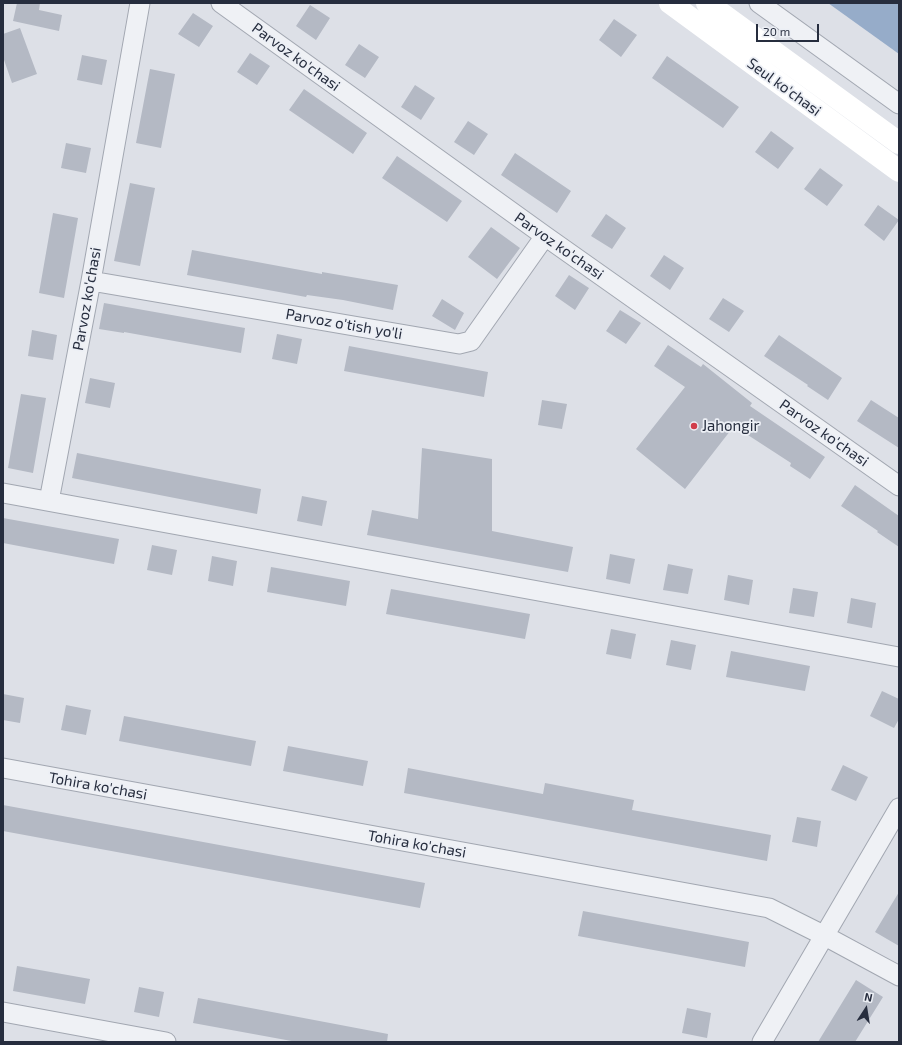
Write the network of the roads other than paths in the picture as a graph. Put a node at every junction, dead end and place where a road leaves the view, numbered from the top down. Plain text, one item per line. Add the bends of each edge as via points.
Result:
1 (140, 3) edge
2 (221, 3) edge
3 (670, 3) edge
4 (707, 3) edge
5 (759, 3) edge
6 (899, 104) edge
7 (899, 143) edge
8 (899, 171) edge
9 (545, 236) junction
10 (91, 281) junction
11 (899, 486) edge
12 (3, 493) edge
13 (49, 501) junction
14 (899, 657) edge
15 (3, 768) edge
16 (899, 808) edge
17 (825, 936) junction
18 (899, 976) edge
19 (3, 1012) edge
20 (166, 1042) edge
21 (762, 1042) edge

1 - 10 street, Parvoz ko'chasi
2 - 9 street, Parvoz ko'chasi
3 - 8 main road, Seul ko'chasi
4 - 7 main road, Seul ko'chasi
5 - 6 street
9 - 10 street, Parvoz o'tish yo'li via 471,340 459,344
9 - 11 street, Parvoz ko'chasi
10 - 13 street, Parvoz ko'chasi
12 - 13 street
13 - 14 street
15 - 17 street, Tohira ko'chasi via 769,908
16 - 17 street
17 - 18 street, Tohira ko'chasi
17 - 21 street
19 - 20 street

